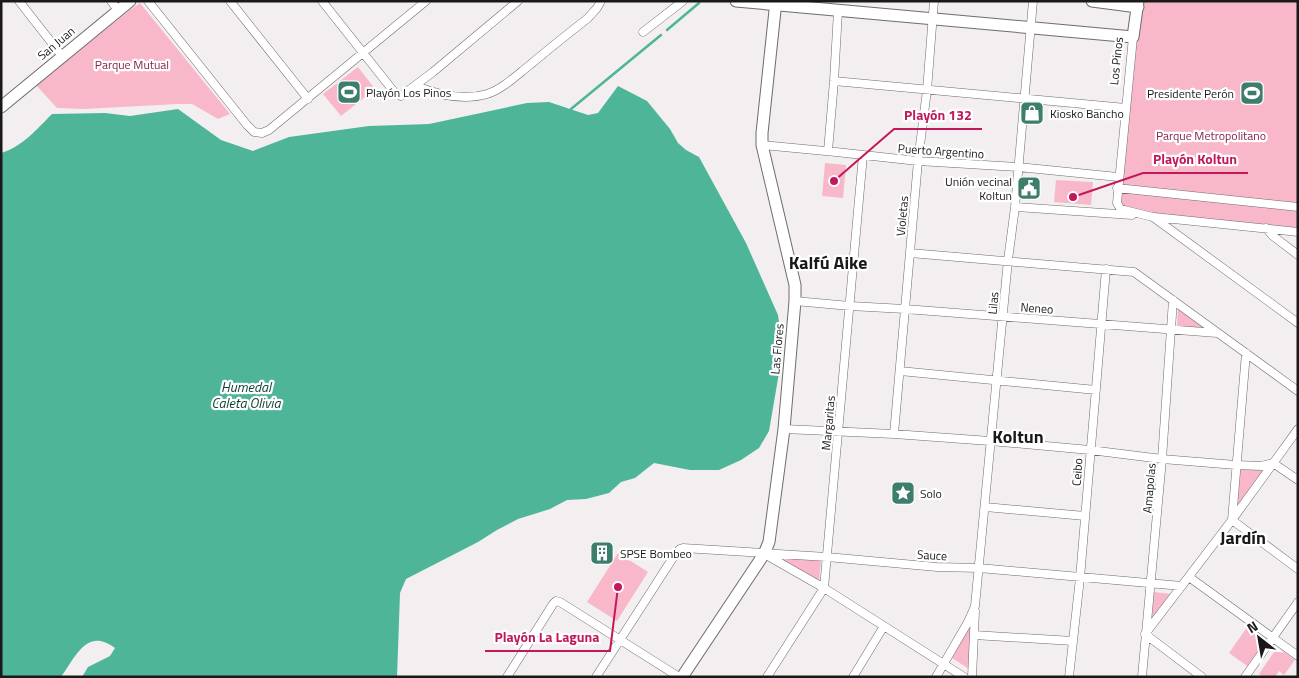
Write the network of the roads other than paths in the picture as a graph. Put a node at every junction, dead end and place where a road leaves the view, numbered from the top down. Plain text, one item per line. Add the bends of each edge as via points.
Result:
1 (20, 1) edge
2 (130, 1) edge
3 (148, 1) edge
4 (230, 1) edge
5 (323, 1) edge
6 (426, 1) edge
7 (518, 1) edge
8 (600, 1) edge
9 (683, 1) edge
10 (736, 1) edge
11 (934, 1) edge
12 (1033, 1) edge
13 (1092, 1) edge
14 (776, 3) edge
15 (1138, 4) edge
16 (115, 6) edge
17 (838, 11) junction
18 (933, 20) junction
19 (1032, 28) junction
20 (643, 32) dead end
21 (1133, 37) junction
22 (363, 52) junction
23 (62, 56) junction
24 (834, 81) junction
25 (416, 86) junction
26 (927, 90) junction
27 (308, 99) junction
28 (1025, 99) junction
29 (1, 107) edge
30 (1126, 108) junction
31 (762, 145) junction
32 (828, 151) junction
33 (863, 155) junction
34 (918, 161) junction
35 (1018, 167) junction
36 (1118, 177) junction
37 (1117, 188) junction
38 (1015, 207) junction
39 (1298, 207) edge
40 (1153, 217) junction
41 (1266, 228) junction
42 (1298, 232) edge
43 (910, 253) junction
44 (1298, 255) edge
45 (1008, 260) junction
46 (1106, 269) junction
47 (796, 300) junction
48 (1173, 300) junction
49 (850, 306) junction
50 (905, 309) junction
51 (1004, 317) junction
52 (1298, 323) edge
53 (1102, 324) junction
54 (1172, 330) junction
55 (1218, 333) junction
56 (1246, 353) junction
57 (900, 371) junction
58 (997, 380) junction
59 (1096, 390) junction
60 (1298, 391) edge
61 (1298, 428) edge
62 (784, 429) junction
63 (838, 432) junction
64 (894, 434) junction
65 (990, 441) junction
66 (1090, 450) junction
67 (1162, 459) junction
68 (1273, 463) junction
69 (1236, 465) junction
70 (1298, 480) edge
71 (985, 507) junction
72 (1085, 516) junction
73 (1232, 520) junction
74 (764, 554) junction
75 (827, 557) junction
76 (979, 568) junction
77 (1298, 569) edge
78 (1189, 577) junction
79 (1080, 578) junction
80 (1152, 584) junction
81 (1182, 586) junction
82 (824, 588) junction
83 (1298, 602) edge
84 (975, 606) junction
85 (884, 626) junction
86 (1145, 634) junction
87 (974, 635) junction
88 (1272, 638) junction
89 (620, 639) junction
90 (1073, 641) junction
91 (1298, 656) edge
92 (945, 664) junction
93 (507, 677) edge
94 (596, 677) edge
95 (680, 677) edge
96 (767, 677) edge
97 (853, 677) edge
98 (936, 677) edge
99 (964, 677) edge
100 (972, 677) edge
101 (1069, 677) edge
102 (1142, 677) edge
103 (1202, 677) edge
104 (1245, 677) edge

1 - 23 street
2 - 16 street, San Juan
3 - 27 street via 254,132 266,132
4 - 27 street
5 - 22 street
6 - 22 street
7 - 25 street
8 - 25 street via 588,18 498,89 476,96 441,95
9 - 20 street
10 - 14 street
11 - 18 street, Violetas
12 - 19 street, Lilas
13 - 15 street
14 - 17 street
14 - 31 street, Las Flores
15 - 21 street, Los Pinos
16 - 23 street, San Juan
17 - 18 street
17 - 24 street
18 - 19 street
18 - 26 street, Violetas
19 - 21 street
19 - 28 street, Lilas
21 - 30 street, Los Pinos
22 - 25 street via 395,93 404,95
22 - 27 street
23 - 29 street, San Juan
24 - 26 street
24 - 32 street
26 - 28 street
26 - 34 street, Violetas
28 - 30 street
28 - 35 street, Lilas
30 - 36 street, Los Pinos
31 - 32 street, Puerto Argentino
31 - 47 street, Las Flores
32 - 33 street, Puerto Argentino
33 - 34 street, Puerto Argentino
33 - 49 street, Margaritas
34 - 35 street, Puerto Argentino
34 - 43 street, Violetas
35 - 36 street, Puerto Argentino
35 - 38 street, Lilas
36 - 37 street, Los Pinos
37 - 39 street
37 - 40 street, Los Pinos via 1120,208
38 - 40 street
38 - 45 street, Lilas
40 - 41 street
40 - 52 street
41 - 42 street
41 - 44 street
43 - 45 street
43 - 50 street, Violetas
45 - 46 street
45 - 51 street, Lilas
46 - 48 street via 1134,272
46 - 53 street, Ceibo
47 - 49 street, Neneo
47 - 62 street, Las Flores
48 - 54 street, Amapolas
48 - 55 street
49 - 50 street, Neneo
49 - 63 street, Margaritas
50 - 51 street, Neneo
50 - 57 street, Violetas
51 - 53 street, Neneo
51 - 58 street, Lilas
53 - 54 street, Neneo
53 - 59 street, Ceibo
54 - 55 street, Neneo
54 - 67 street, Amapolas
55 - 56 street
56 - 60 street
56 - 69 street
57 - 58 street
57 - 64 street, Violetas
58 - 59 street
58 - 65 street, Lilas
59 - 66 street, Ceibo
61 - 68 street
62 - 63 street
62 - 74 street, Las Flores via 769,542
63 - 64 street
63 - 75 street, Margaritas
64 - 65 street
65 - 66 street
65 - 71 street, Lilas
66 - 67 street
66 - 72 street, Ceibo
67 - 69 street
67 - 80 street, Amapolas
68 - 69 street
68 - 70 street
68 - 73 street
69 - 73 street
71 - 72 street
71 - 76 street, Lilas
72 - 79 street, Ceibo
73 - 77 street
73 - 78 street
74 - 75 street, Sauce
74 - 82 street
74 - 89 street, Sauce via 680,549
74 - 95 street, Las Flores
75 - 76 street, Sauce
75 - 82 street, Margaritas
76 - 79 street, Sauce
76 - 84 street, Lilas
78 - 81 street
78 - 88 street
79 - 80 street, Sauce
79 - 90 street, Ceibo
80 - 81 street, Sauce
80 - 86 street, Amapolas
81 - 86 street
82 - 85 street
82 - 96 street, Margaritas
83 - 88 street
84 - 87 street, Lilas
84 - 92 street, Lilas
85 - 92 street
85 - 97 street
86 - 102 street, Amapolas
86 - 103 street
87 - 90 street
87 - 100 street, Lilas
88 - 91 street
88 - 104 street
89 - 93 street via 556,601
89 - 94 street
89 - 95 street
90 - 101 street, Ceibo
92 - 98 street, Lilas
92 - 99 street

